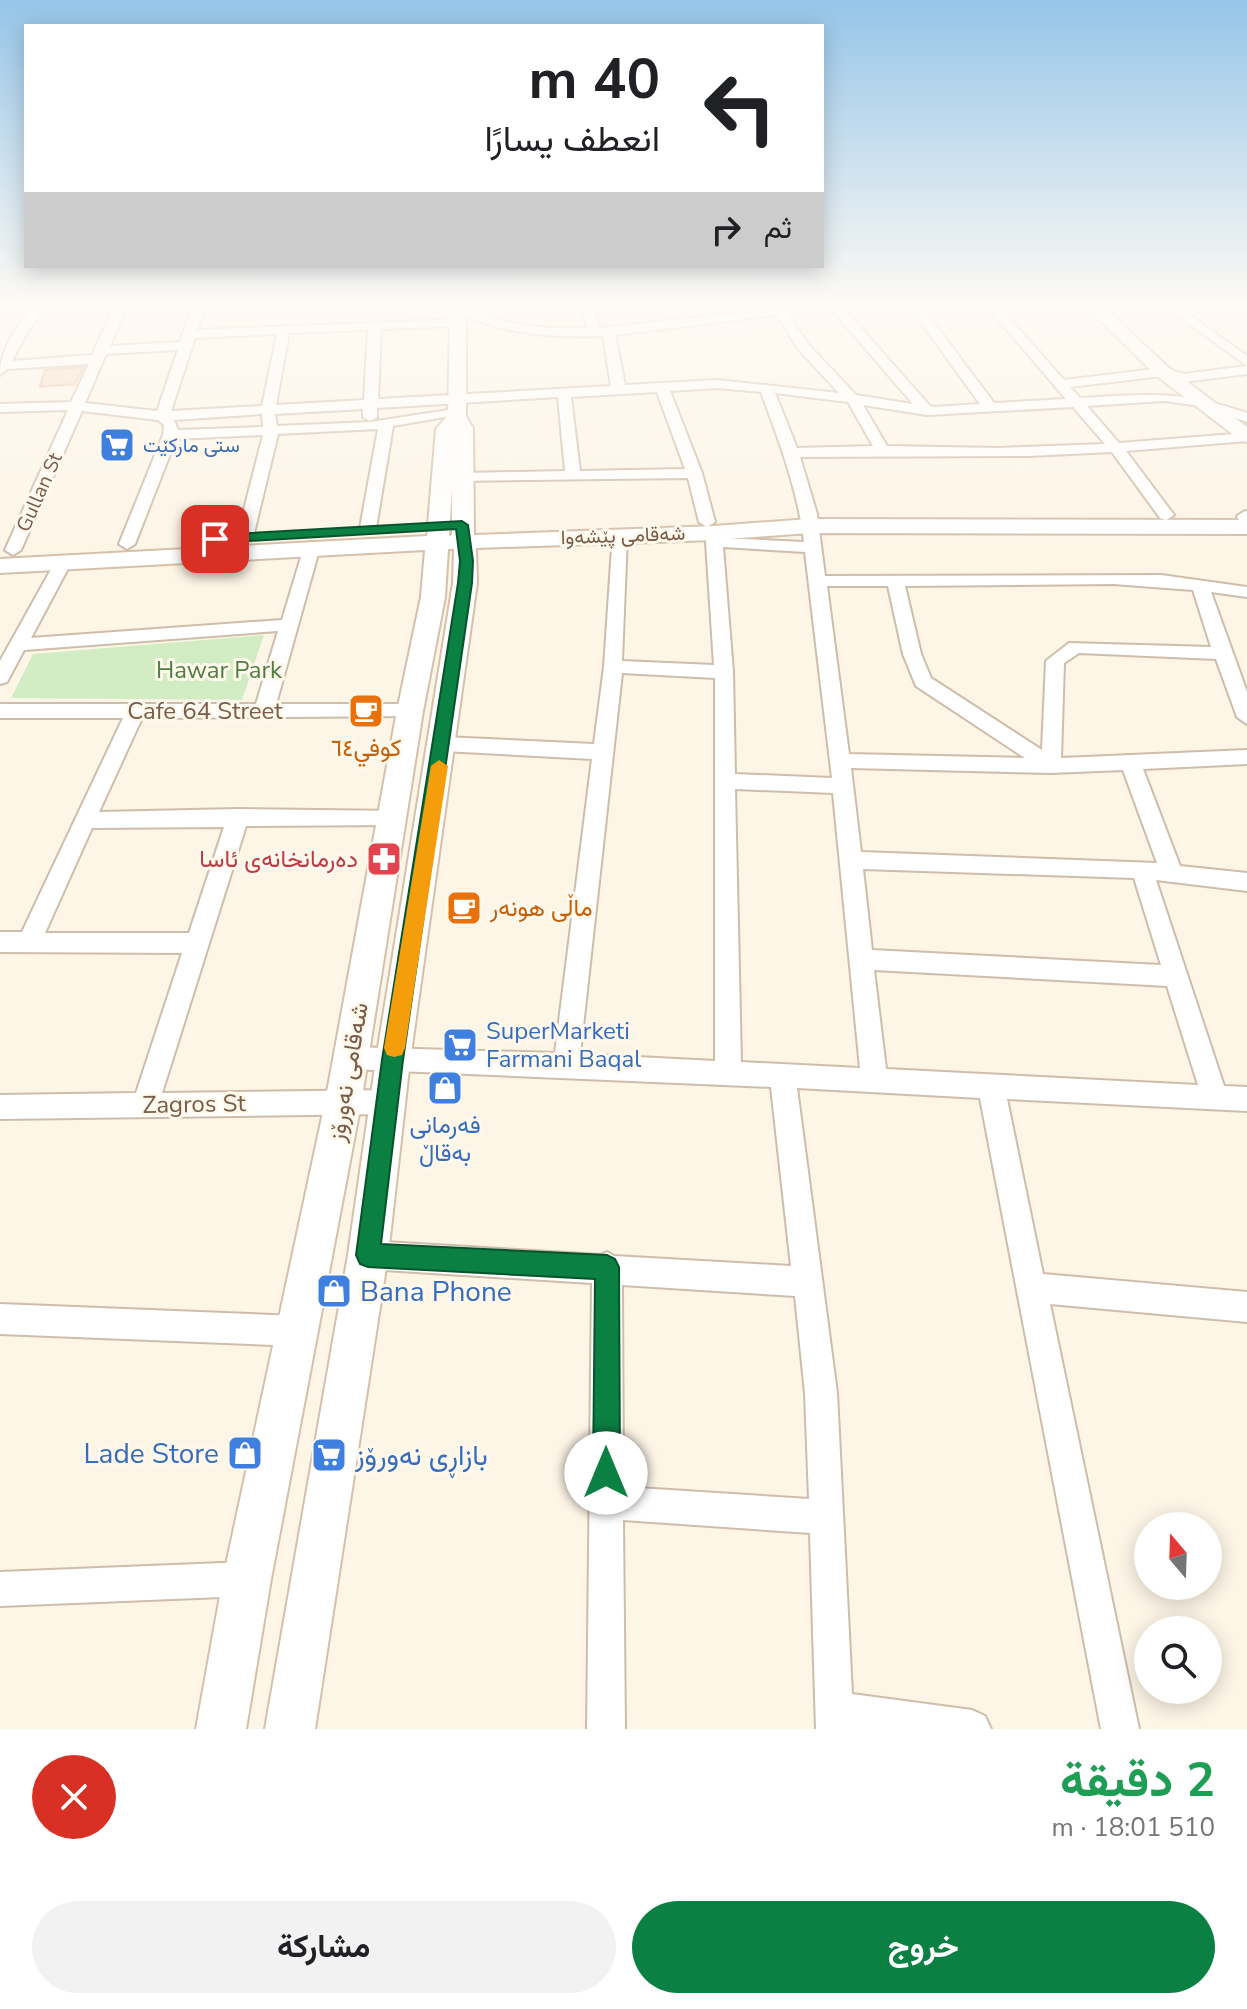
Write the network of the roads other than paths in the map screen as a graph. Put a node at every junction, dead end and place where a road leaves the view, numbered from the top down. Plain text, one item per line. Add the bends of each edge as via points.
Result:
1 (88, 384) edge
2 (173, 384) edge
3 (273, 384) edge
4 (371, 384) edge
5 (455, 384) edge
6 (617, 384) edge
7 (838, 384) edge
8 (905, 384) edge
9 (972, 384) edge
10 (1061, 384) edge
11 (1178, 384) edge
12 (662, 387) junction
13 (766, 387) junction
14 (619, 390) junction
15 (564, 393) junction
16 (853, 400) junction
17 (370, 402) junction
18 (1076, 402) junction
19 (1202, 402) junction
20 (78, 406) junction
21 (0, 408) edge
22 (457, 408) junction
23 (268, 409) junction
24 (991, 409) junction
25 (927, 411) junction
26 (162, 416) junction
27 (1247, 418) edge
28 (378, 425) junction
29 (271, 432) junction
30 (170, 435) junction
31 (1247, 436) edge
32 (881, 448) junction
33 (1116, 448) junction
34 (791, 453) junction
35 (694, 473) junction
36 (573, 476) junction
37 (464, 478) junction
38 (1166, 515) junction
39 (1246, 520) edge
40 (368, 528) junction
41 (810, 529) junction
42 (712, 532) junction
43 (451, 533) junction
44 (619, 536) junction
45 (245, 537) junction
46 (127, 544) junction
47 (312, 547) junction
48 (4, 555) edge
49 (64, 561) junction
50 (818, 581) junction
51 (896, 582) junction
52 (1201, 586) junction
53 (1247, 592) edge
54 (289, 625) junction
55 (19, 645) junction
56 (1222, 653) junction
57 (613, 667) junction
58 (724, 672) junction
59 (0, 678) edge
60 (1245, 705) edge
61 (0, 711) edge
62 (264, 711) junction
63 (410, 711) junction
64 (135, 712) junction
65 (443, 744) junction
66 (603, 752) junction
67 (1247, 757) edge
68 (840, 761) junction
69 (1131, 764) junction
70 (1051, 766) junction
71 (725, 781) junction
72 (843, 786) junction
73 (238, 817) junction
74 (394, 817) junction
75 (85, 820) junction
76 (851, 860) junction
77 (1142, 870) junction
78 (1172, 874) junction
79 (1247, 882) edge
80 (0, 942) edge
81 (29, 942) junction
82 (196, 943) junction
83 (861, 959) junction
84 (1176, 976) junction
85 (350, 1058) junction
86 (393, 1060) junction
87 (566, 1065) junction
88 (728, 1073) junction
89 (783, 1076) junction
90 (874, 1080) junction
91 (991, 1086) junction
92 (1215, 1098) junction
93 (1247, 1099) edge
94 (387, 1102) junction
95 (343, 1103) junction
96 (145, 1105) junction
97 (0, 1107) edge
98 (368, 1255) junction
99 (607, 1267) junction
100 (808, 1282) junction
101 (1031, 1288) junction
102 (1247, 1307) edge
103 (0, 1319) edge
104 (298, 1331) junction
105 (606, 1502) junction
106 (827, 1517) junction
107 (247, 1579) junction
108 (1, 1592) edge
109 (834, 1720) edge
110 (221, 1729) edge
111 (290, 1729) edge
112 (606, 1729) edge
113 (972, 1729) edge
114 (1120, 1729) edge

1 - 20 street, Gullan St
2 - 26 street
3 - 23 street
4 - 17 street
5 - 22 street, شەقامی نەورۆز
6 - 14 street
7 - 16 street
8 - 25 street
9 - 24 street
10 - 18 street
11 - 19 main road
12 - 13 street
12 - 14 street
12 - 35 street
13 - 16 street
13 - 34 street
14 - 15 street
15 - 22 street
15 - 36 street
16 - 25 street
16 - 32 street
17 - 22 street
17 - 23 street
17 - 28 street
18 - 19 street via 1142,397
18 - 24 street
18 - 33 street
19 - 27 street
19 - 31 main road
20 - 21 street
20 - 26 street
20 - 48 street, Gullan St
22 - 28 street
22 - 37 main road, شەقامی نەورۆز
22 - 43 main road, شەقامی نەورۆز via 446,429
23 - 26 street
23 - 29 street
24 - 25 street
26 - 30 street via 171,424
28 - 29 street
28 - 40 street
29 - 30 street
29 - 45 street
30 - 46 street
31 - 33 street
32 - 33 street
32 - 34 street
33 - 38 street
34 - 41 street
35 - 36 street
35 - 42 street
36 - 37 street
37 - 43 main road, شەقامی نەورۆز
38 - 39 main road, شەقامی پێشەوا
38 - 41 main road, شەقامی پێشەوا
39 - 41 main road, شەقامی پێشەوا
40 - 43 main road, شەقامی پێشەوا
40 - 45 main road, شەقامی پێشەوا
41 - 42 main road, شەقامی پێشەوا
41 - 50 street
42 - 43 main road, شەقامی پێشەوا
42 - 44 main road, شەقامی پێشەوا
42 - 58 street
43 - 44 main road, شەقامی پێشەوا
43 - 47 main road, شەقامی پێشەوا
43 - 63 main road, شەقامی نەورۆز
43 - 65 main road, شەقامی نەورۆز via 465,583
44 - 57 street
45 - 46 main road, شەقامی پێشەوا
46 - 48 main road, شەقامی پێشەوا
47 - 49 main road, شەقامی پێشەوا
47 - 54 street
48 - 49 main road, شەقامی پێشەوا
49 - 55 street
50 - 51 street
50 - 68 street
51 - 52 street via 1113,579
51 - 70 street via 923,682
52 - 53 street
52 - 56 street
54 - 55 street
54 - 62 street
55 - 59 street
56 - 60 street
56 - 70 street via 1075,647 1055,661
57 - 58 street
57 - 66 street
58 - 71 street
61 - 64 street, Cafe 64 Street
62 - 63 street, Cafe 64 Street
62 - 64 street, Cafe 64 Street
63 - 74 main road, شەقامی نەورۆز
64 - 75 street
65 - 66 street
65 - 86 main road, شەقامی نەورۆز
66 - 87 street
67 - 69 street
68 - 70 street
68 - 72 street
69 - 70 street
69 - 78 street
71 - 72 street
71 - 88 street
72 - 76 street
73 - 74 street
73 - 75 street
73 - 82 street
74 - 85 main road, شەقامی نەورۆز
75 - 81 street
76 - 77 street
76 - 83 street
77 - 78 street
77 - 84 street
78 - 79 street
80 - 81 street
81 - 82 street
82 - 96 street
83 - 84 street
83 - 90 street
84 - 92 street
85 - 86 street
85 - 95 main road, شەقامی نەورۆز
86 - 87 street
86 - 94 main road, شەقامی نەورۆز
87 - 88 street
88 - 89 street
89 - 90 street
89 - 100 street
90 - 91 street
91 - 92 street
91 - 101 street
92 - 93 street
94 - 95 street, Zagros St
94 - 98 main road, شەقامی نەورۆز
95 - 96 street, Zagros St
95 - 104 main road, شەقامی نەورۆز
96 - 97 street, Zagros St
98 - 99 street
98 - 111 main road, شەقامی نەورۆز
99 - 100 street
99 - 105 street
100 - 106 street via 821,1393
101 - 102 street
101 - 114 street
103 - 104 street
104 - 107 main road, شەقامی نەورۆز
105 - 106 street
105 - 112 street
106 - 109 street
107 - 108 street
107 - 110 main road, شەقامی نەورۆز
109 - 113 street

